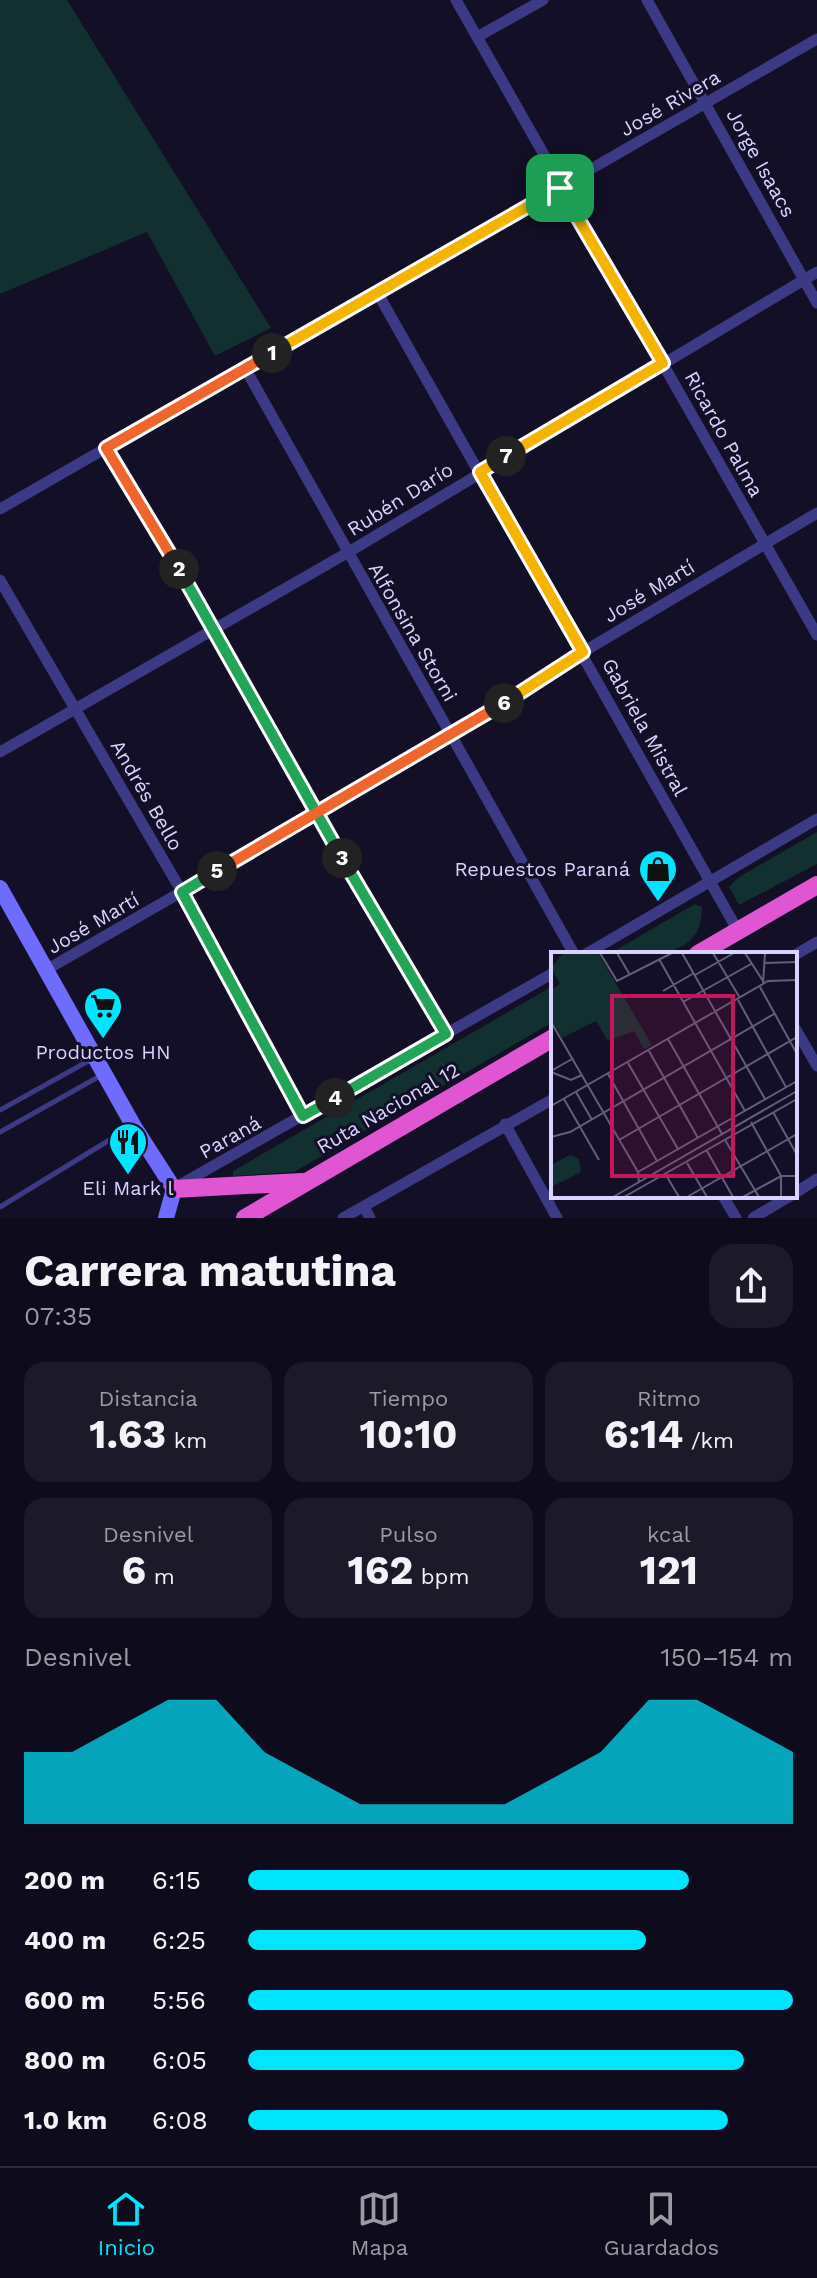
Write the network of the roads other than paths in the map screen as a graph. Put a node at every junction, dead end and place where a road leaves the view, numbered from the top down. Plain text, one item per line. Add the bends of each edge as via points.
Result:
1 (456, 0) edge
2 (543, 0) edge
3 (647, 0) edge
4 (477, 37) junction
5 (817, 39) edge
6 (707, 103) junction
7 (560, 188) junction
8 (817, 272) edge
9 (804, 280) junction
10 (377, 292) junction
11 (817, 303) edge
12 (663, 363) junction
13 (245, 368) junction
14 (106, 448) junction
15 (480, 472) junction
16 (0, 509) edge
17 (817, 513) edge
18 (764, 542) junction
19 (347, 553) junction
20 (0, 580) edge
21 (216, 629) junction
22 (817, 635) edge
23 (583, 652) junction
24 (78, 710) junction
25 (452, 736) junction
26 (0, 752) edge
27 (317, 814) junction
28 (817, 819) edge
29 (710, 881) junction
30 (817, 885) edge
31 (0, 888) edge
32 (182, 892) junction
33 (738, 931) junction
34 (817, 942) edge
35 (573, 952) edge
36 (589, 952) edge
37 (701, 952) edge
38 (797, 954) edge
39 (46, 970) junction
40 (551, 974) edge
41 (797, 1031) edge
42 (446, 1034) junction
43 (551, 1039) edge
44 (96, 1057) junction
45 (817, 1066) edge
46 (105, 1073) junction
47 (551, 1100) edge
48 (0, 1110) edge
49 (303, 1116) junction
50 (505, 1124) junction
51 (133, 1125) junction
52 (0, 1132) edge
53 (817, 1179) edge
54 (305, 1182) junction
55 (174, 1189) junction
56 (797, 1192) edge
57 (724, 1198) edge
58 (787, 1198) edge
59 (0, 1207) edge
60 (367, 1212) edge
61 (166, 1218) edge
62 (245, 1218) edge
63 (343, 1218) edge
64 (557, 1218) edge
65 (736, 1218) edge
66 (753, 1218) edge

1 - 4 street, Ricardo Palma
2 - 4 street
3 - 6 street, Jorge Isaacs
4 - 7 street, Ricardo Palma
5 - 6 street, José Rivera
6 - 7 street, José Rivera
6 - 9 street, Jorge Isaacs
7 - 10 street, José Rivera
7 - 12 street, Ricardo Palma
8 - 9 street, Rubén Darío
9 - 11 street, Jorge Isaacs
9 - 12 street, Rubén Darío
10 - 13 street, José Rivera
10 - 15 street, Gabriela Mistral
12 - 15 street, Rubén Darío
12 - 18 street, Ricardo Palma
13 - 14 street, José Rivera
13 - 19 street, Alfonsina Storni
14 - 16 street, José Rivera
14 - 21 street
15 - 19 street, Rubén Darío
15 - 23 street, Gabriela Mistral
17 - 18 street, José Martí
18 - 22 street, Ricardo Palma
18 - 23 street, José Martí
19 - 21 street, Rubén Darío
19 - 25 street, Alfonsina Storni
20 - 24 street, Andrés Bello
21 - 24 street, Rubén Darío
21 - 27 street
23 - 25 street, José Martí
23 - 29 street, Gabriela Mistral
24 - 26 street, Rubén Darío
24 - 32 street, Andrés Bello
25 - 27 street, José Martí
25 - 35 street, Alfonsina Storni
27 - 32 street, José Martí
27 - 42 street
28 - 29 street
29 - 33 street, Gabriela Mistral
29 - 36 street
30 - 33 highway
31 - 39 main road
32 - 39 street, José Martí
32 - 49 street, Andrés Bello
33 - 37 highway
34 - 38 street
39 - 44 main road
40 - 42 street, Paraná
41 - 45 street
42 - 49 street, Paraná
43 - 54 highway, Ruta Nacional 12
44 - 46 main road
44 - 48 lane
46 - 51 main road
46 - 52 lane
47 - 50 street
49 - 55 street, Paraná
50 - 60 street
50 - 64 street
51 - 55 main road
51 - 59 lane
53 - 56 street
54 - 55 highway
54 - 62 highway, Ruta Nacional 12
55 - 61 main road
57 - 65 street
58 - 66 street
60 - 63 street

